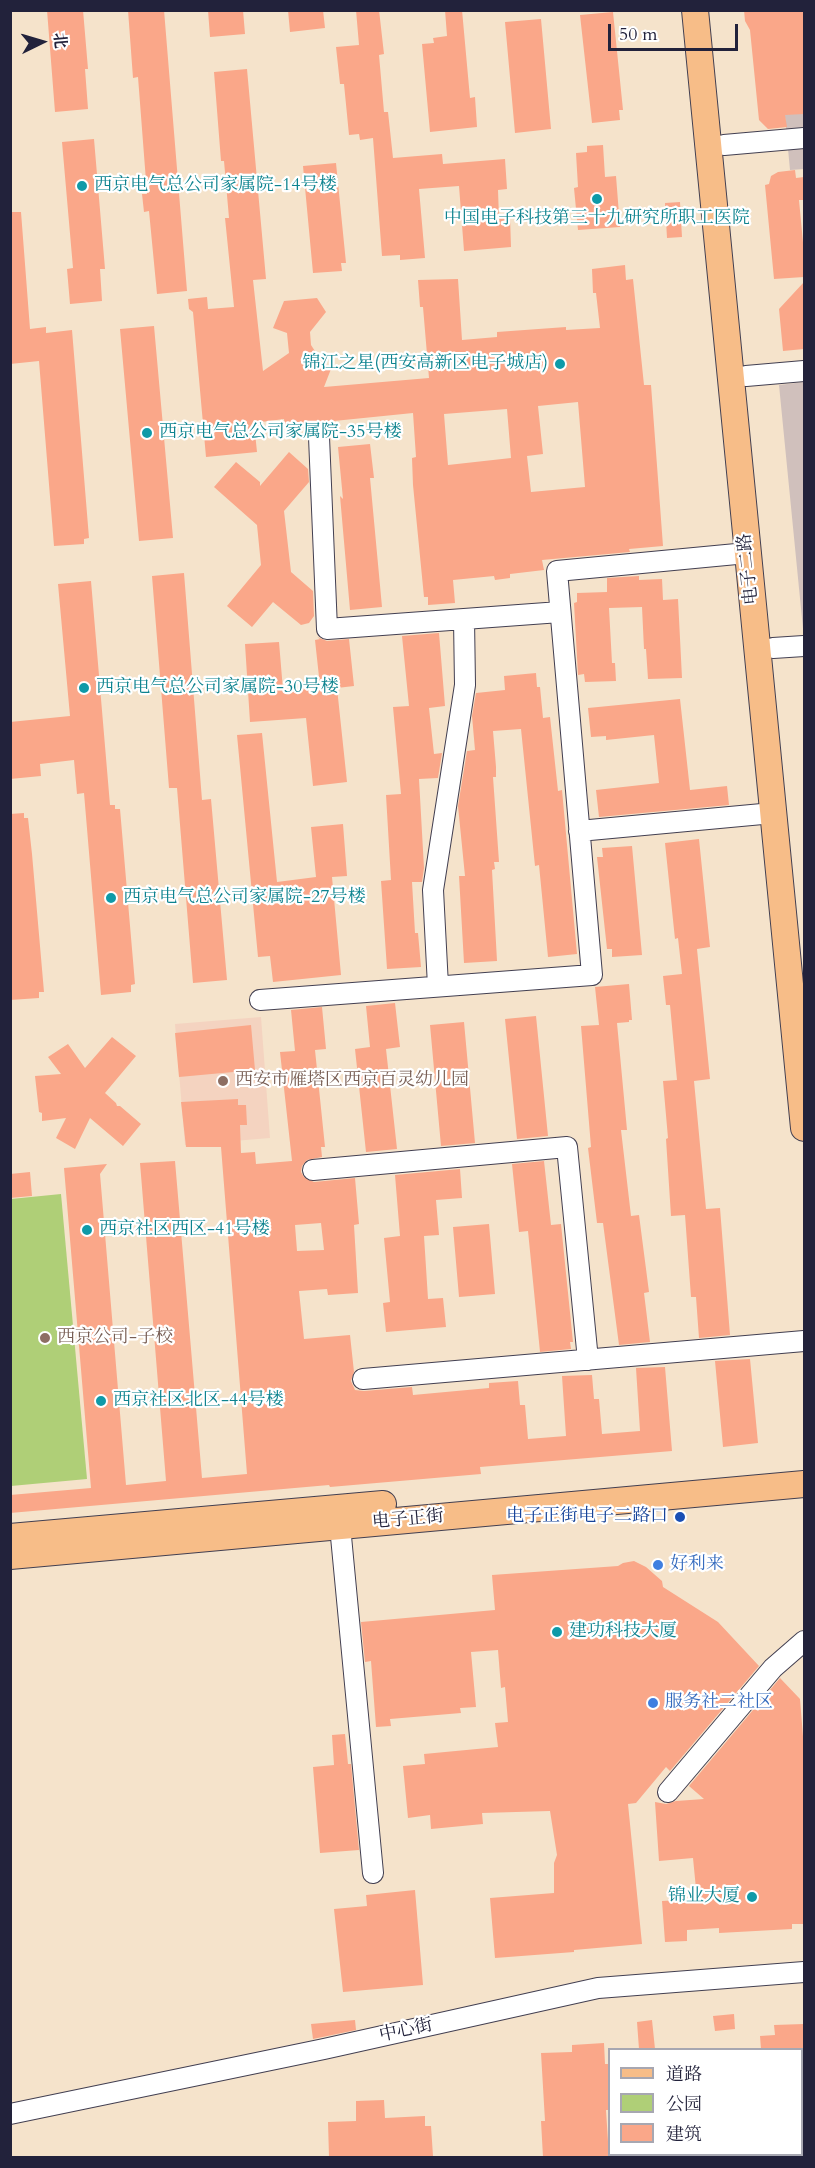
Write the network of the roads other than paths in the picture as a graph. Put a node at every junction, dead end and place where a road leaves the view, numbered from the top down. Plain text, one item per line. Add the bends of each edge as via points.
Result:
1 (695, 10) edge
2 (711, 10) edge
3 (804, 138) edge
4 (724, 145) junction
5 (804, 371) edge
6 (746, 376) junction
7 (319, 437) dead end
8 (747, 553) junction
9 (560, 612) junction
10 (464, 619) junction
11 (804, 646) edge
12 (773, 648) junction
13 (773, 813) junction
14 (579, 831) junction
15 (804, 961) edge
16 (438, 987) junction
17 (260, 1000) dead end
18 (804, 1128) edge
19 (313, 1170) dead end
20 (804, 1341) edge
21 (588, 1360) junction
22 (363, 1379) dead end
23 (804, 1468) edge
24 (804, 1484) edge
25 (340, 1526) junction
26 (10, 1537) edge
27 (10, 1556) edge
28 (804, 1641) edge
29 (668, 1792) dead end
30 (372, 1873) dead end
31 (804, 1972) edge
32 (10, 2114) edge

1 - 8 main road, 电子二路
2 - 4 main road, 电子二路
3 - 4 street
4 - 6 main road, 电子二路
5 - 6 street
6 - 12 main road, 电子二路
7 - 10 street via 327,629
8 - 9 street via 557,571
8 - 13 main road, 电子二路
9 - 10 street
9 - 14 street
10 - 16 street via 465,685 433,890
11 - 12 street
12 - 15 main road, 电子二路
13 - 14 street
13 - 18 main road, 电子二路
14 - 16 street via 592,975
16 - 17 street
19 - 21 street via 567,1147
20 - 21 street
21 - 22 street
23 - 26 main road, 电子正街
24 - 25 main road, 电子正街
25 - 27 main road, 电子正街
25 - 30 street
28 - 29 street via 773,1668
31 - 32 street, 中心街 via 598,1988

